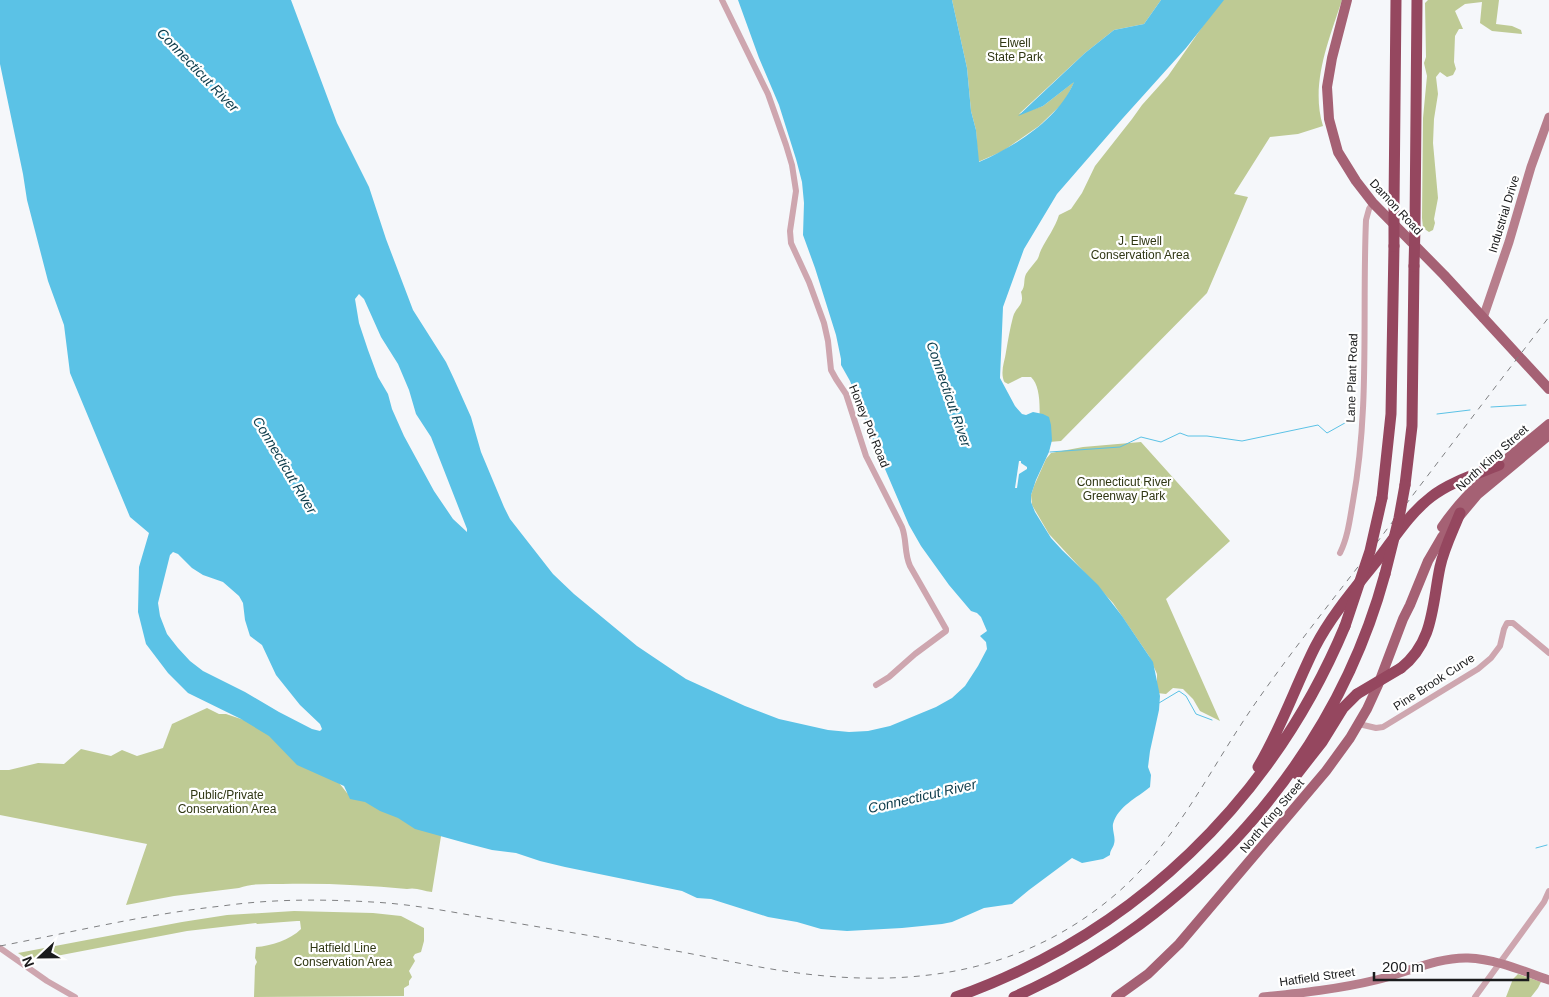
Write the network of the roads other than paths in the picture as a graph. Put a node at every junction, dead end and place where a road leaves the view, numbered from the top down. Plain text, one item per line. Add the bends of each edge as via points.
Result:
1 (722, 0) edge
2 (1347, 0) edge
3 (1396, 0) edge
4 (1417, 0) edge
5 (1549, 117) edge
6 (1373, 203) junction
7 (1483, 318) junction
8 (1549, 388) edge
9 (1549, 424) edge
10 (1549, 435) edge
11 (1499, 465) junction
12 (1460, 513) junction
13 (1340, 553) dead end
14 (1403, 619) junction
15 (1549, 653) edge
16 (876, 685) dead end
17 (1359, 724) junction
18 (1248, 826) junction
19 (1162, 879) junction
20 (1549, 891) edge
21 (0, 948) edge
22 (1499, 963) junction
23 (1549, 980) edge
24 (75, 997) edge
25 (956, 997) edge
26 (1014, 997) edge
27 (1116, 997) edge
28 (1263, 997) edge
29 (1476, 997) edge

1 - 16 street, Honey Pot Road via 768,94 792,165 796,191 791,245 824,323 831,370 846,394 866,456 902,527 910,566 946,629
2 - 6 main road, Damon Road via 1328,72 1327,107 1338,152
3 - 19 highway, bridge via 1391,414 1382,498 1370,551 1345,626 1308,702 1269,763 1237,804
4 - 18 highway, bridge via 1412,426 1399,518 1385,574 1350,671 1314,736
5 - 7 street, Industrial Drive
6 - 7 main road, Damon Road
6 - 13 street, Lane Plant Road via 1366,220 1365,378 1360,452 1348,526
7 - 8 main road, Damon Road
9 - 11 main road, North King Street
10 - 12 main road, North King Street
11 - 14 main road, North King Street via 1458,505 1436,535 1404,603
11 - 19 highway via 1442,490 1421,505 1323,633 1275,737 1248,782 1220,818
12 - 14 main road, North King Street via 1433,552
12 - 18 highway, bridge via 1440,565 1429,629 1417,653 1401,668 1357,694 1343,708 1322,742
14 - 17 main road, North King Street
15 - 17 street, Pine Brook Curve via 1513,623 1507,623 1500,646 1478,668 1389,724 1376,728
17 - 27 main road, North King Street via 1320,778 1180,944 1148,974
18 - 26 highway via 1195,880 1137,927 1074,967
19 - 25 highway via 1077,940 1019,972
20 - 22 street
21 - 24 street
22 - 23 street, Hatfield Street
22 - 28 street, Hatfield Street via 1454,959 1351,985
22 - 29 street

